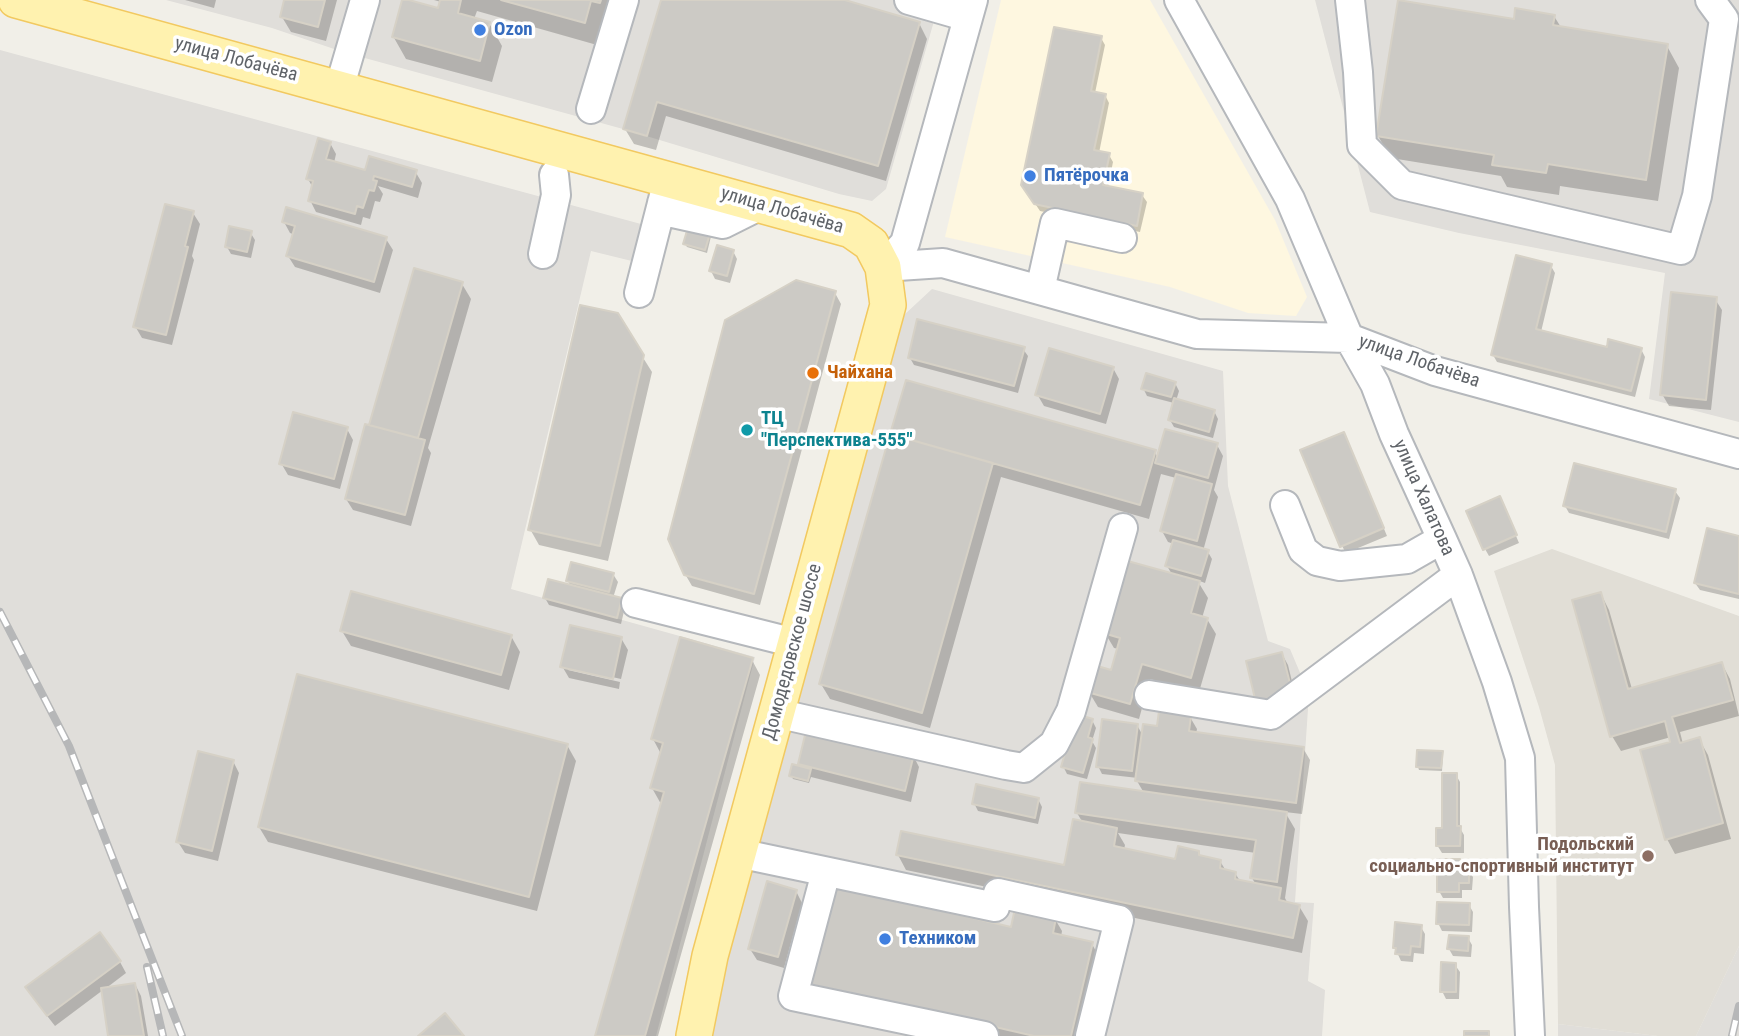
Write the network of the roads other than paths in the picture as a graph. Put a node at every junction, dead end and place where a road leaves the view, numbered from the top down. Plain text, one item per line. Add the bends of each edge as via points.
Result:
1 (16, 0) edge
2 (365, 0) edge
3 (624, 0) edge
4 (909, 0) edge
5 (1179, 0) edge
6 (1350, 0) edge
7 (970, 9) edge
8 (1724, 9) edge
9 (339, 89) junction
10 (592, 109) dead end
11 (554, 175) dead end
12 (665, 191) junction
13 (1122, 238) dead end
14 (543, 254) dead end
15 (883, 267) junction
16 (1040, 290) junction
17 (639, 293) dead end
18 (1349, 338) junction
19 (1739, 454) edge
20 (1285, 505) dead end
21 (1123, 528) dead end
22 (1442, 539) junction
23 (1458, 575) junction
24 (636, 603) dead end
25 (795, 643) junction
26 (1149, 695) dead end
27 (776, 712) junction
28 (738, 853) junction
29 (825, 872) junction
30 (694, 1036) edge
31 (984, 1036) edge
32 (1090, 1036) edge
33 (1530, 1036) edge

1 - 9 main road, улица Лобачёва
2 - 9 street
3 - 10 street
4 - 7 street
5 - 18 street, улица Халатова via 1290,199
6 - 8 street via 1362,145 1402,185 1681,250 1697,197
7 - 15 street via 905,243
9 - 12 main road, улица Лобачёва
11 - 14 street via 556,195
12 - 15 main road, улица Лобачёва via 761,205 851,230 871,244
12 - 17 street
13 - 16 street via 1055,223
15 - 16 street, улица Лобачёва via 943,263
15 - 25 main road, Домодедовское шоссе via 888,305
16 - 18 street, улица Лобачёва via 1197,334
18 - 19 street, улица Лобачёва via 1436,371
18 - 22 street, улица Халатова via 1375,384
20 - 22 street via 1303,550 1317,561 1340,566 1407,559
21 - 27 street via 1071,710 1054,744 1024,768
22 - 23 street, улица Халатова
23 - 26 street via 1271,715
23 - 33 street, улица Халатова via 1520,758
24 - 25 street
25 - 27 main road, Домодедовское шоссе
27 - 28 main road, Домодедовское шоссе
28 - 29 street
28 - 30 main road, Домодедовское шоссе
29 - 31 street via 793,996
29 - 32 street via 995,907 998,893 1119,920

